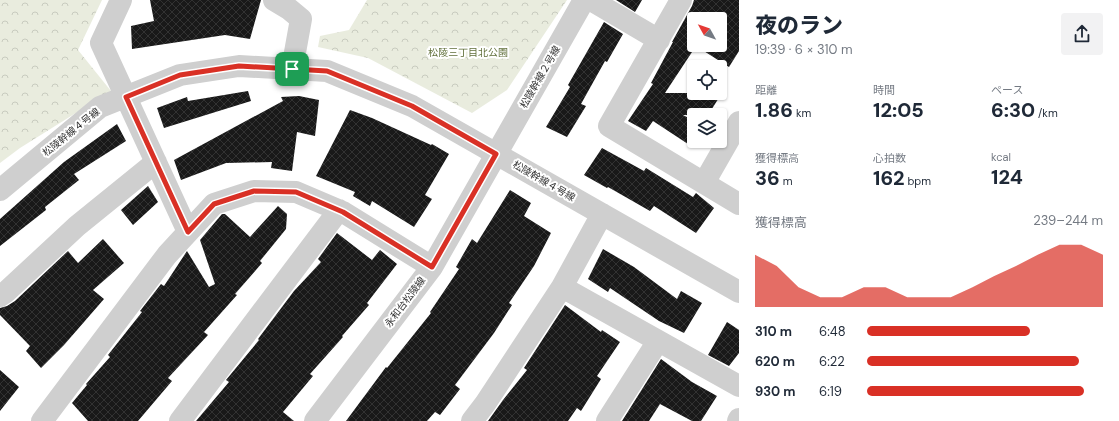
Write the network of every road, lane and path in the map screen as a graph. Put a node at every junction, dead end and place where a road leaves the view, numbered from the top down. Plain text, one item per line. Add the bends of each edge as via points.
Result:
1 (121, 0) edge
2 (274, 0) edge
3 (584, 0) edge
4 (591, 0) edge
5 (681, 0) edge
6 (658, 40) junction
7 (292, 69) junction
8 (126, 97) junction
9 (739, 122) edge
10 (496, 154) junction
11 (156, 162) junction
12 (704, 183) junction
13 (0, 190) edge
14 (739, 204) edge
15 (338, 210) junction
16 (602, 214) junction
17 (188, 232) junction
18 (432, 267) junction
19 (562, 287) junction
20 (739, 292) edge
21 (0, 296) edge
22 (658, 341) junction
23 (739, 386) edge
24 (42, 421) edge
25 (180, 421) edge
26 (315, 421) edge
27 (472, 421) edge
28 (607, 421) edge

1 - 8 street via 101,43
2 - 7 street via 301,18
3 - 10 street, 松陵幹線２号線
4 - 6 street
5 - 6 street
6 - 12 street via 609,126
7 - 8 street, 松陵幹線４号線 via 239,66 180,75
7 - 10 street, 松陵幹線４号線 via 327,71 412,106
8 - 11 street
8 - 13 street, 松陵幹線４号線 via 100,107
9 - 12 street
10 - 16 street, 松陵幹線４号線
10 - 18 street, 永和台松陵線
11 - 17 street
11 - 21 street via 77,226
12 - 14 street
15 - 17 street via 296,192 254,191 214,204
15 - 18 street
15 - 25 street
16 - 19 street
16 - 20 street, 松陵幹線４号線
17 - 24 street via 167,255
18 - 26 street, 永和台松陵線
19 - 22 street
19 - 27 street
22 - 23 street
22 - 28 street

